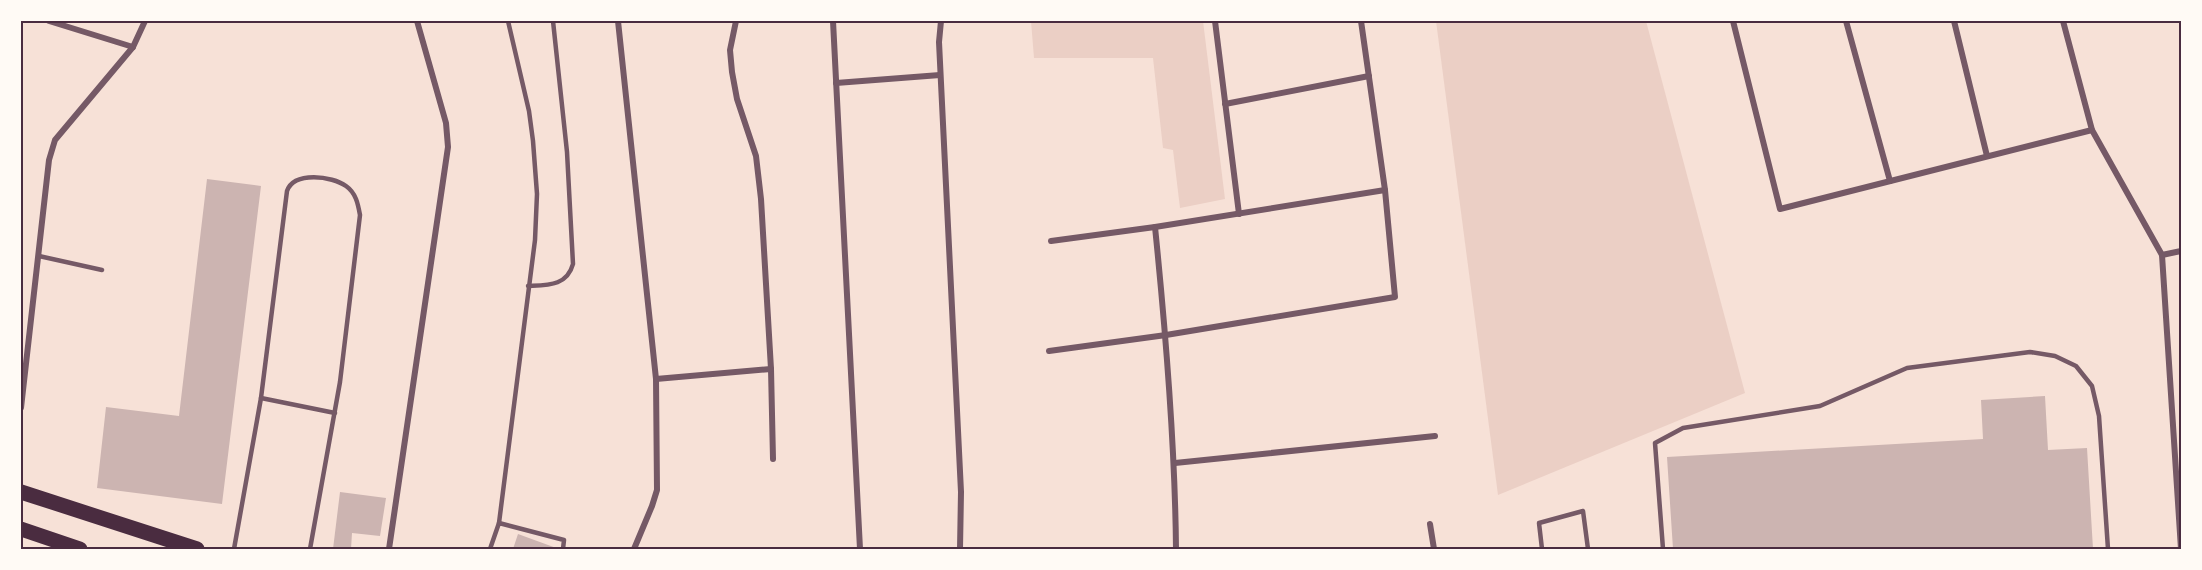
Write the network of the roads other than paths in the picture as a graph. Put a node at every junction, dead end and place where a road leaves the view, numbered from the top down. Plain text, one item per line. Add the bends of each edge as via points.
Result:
1 (50, 21) edge
2 (145, 21) edge
3 (417, 21) edge
4 (508, 21) edge
5 (553, 21) edge
6 (618, 21) edge
7 (736, 21) edge
8 (833, 21) edge
9 (941, 21) edge
10 (1215, 21) edge
11 (1361, 21) edge
12 (1733, 21) edge
13 (1846, 21) edge
14 (1954, 21) edge
15 (2063, 21) edge
16 (133, 47) junction
17 (940, 75) junction
18 (1369, 76) junction
19 (836, 83) junction
20 (1225, 104) junction
21 (2092, 130) junction
22 (1987, 156) junction
23 (1890, 181) junction
24 (1385, 190) junction
25 (1239, 214) junction
26 (1155, 227) junction
27 (1051, 241) dead end
28 (2181, 251) edge
29 (2162, 255) junction
30 (39, 256) junction
31 (102, 270) dead end
32 (528, 286) junction
33 (1166, 334) junction
34 (1049, 351) dead end
35 (771, 369) junction
36 (656, 379) junction
37 (261, 398) junction
38 (21, 408) edge
39 (335, 413) junction
40 (1435, 436) dead end
41 (772, 459) dead end
42 (1175, 463) junction
43 (21, 492) edge
44 (499, 523) junction
45 (1430, 524) dead end
46 (21, 529) edge
47 (80, 549) edge
48 (197, 549) edge
49 (234, 549) edge
50 (310, 549) edge
51 (389, 549) edge
52 (490, 549) edge
53 (563, 549) edge
54 (634, 549) edge
55 (860, 549) edge
56 (960, 549) edge
57 (1176, 549) edge
58 (1434, 549) edge
59 (1542, 549) edge
60 (1588, 549) edge
61 (1663, 549) edge
62 (2108, 549) edge
63 (2181, 549) edge

1 - 16 street
2 - 16 street
3 - 51 street via 446,123 448,147
4 - 32 lane via 529,111 535,164 535,240
5 - 32 lane via 567,152 573,264 566,279 559,283
6 - 36 street
7 - 35 street via 730,50 732,72 756,156
8 - 19 street
9 - 17 street
10 - 20 street
11 - 18 street
12 - 23 street via 1780,208
13 - 23 street
14 - 22 street
15 - 21 street
16 - 30 street via 55,140
17 - 19 street
17 - 56 street via 961,492
18 - 20 street
18 - 24 street
19 - 55 street
20 - 25 street
21 - 22 street
21 - 29 street
22 - 23 street
24 - 25 street
24 - 33 street via 1395,297
25 - 26 street
26 - 27 street
26 - 33 street
28 - 29 street
29 - 63 street
30 - 31 lane
30 - 38 street
32 - 44 lane
33 - 34 street
33 - 42 street
35 - 36 street
35 - 41 street
36 - 54 street via 657,490
37 - 39 lane
37 - 39 lane via 288,186 307,178 323,177 351,190 360,215
37 - 49 lane
39 - 50 lane
40 - 42 street
42 - 57 street
43 - 48 main road
44 - 52 lane
44 - 53 lane via 564,540
45 - 58 street
46 - 47 main road
59 - 60 lane via 1539,523 1583,511
61 - 62 lane via 1655,443 1683,428 1820,406 1907,368 2030,352 2055,356 2076,366 2092,386 2099,416

